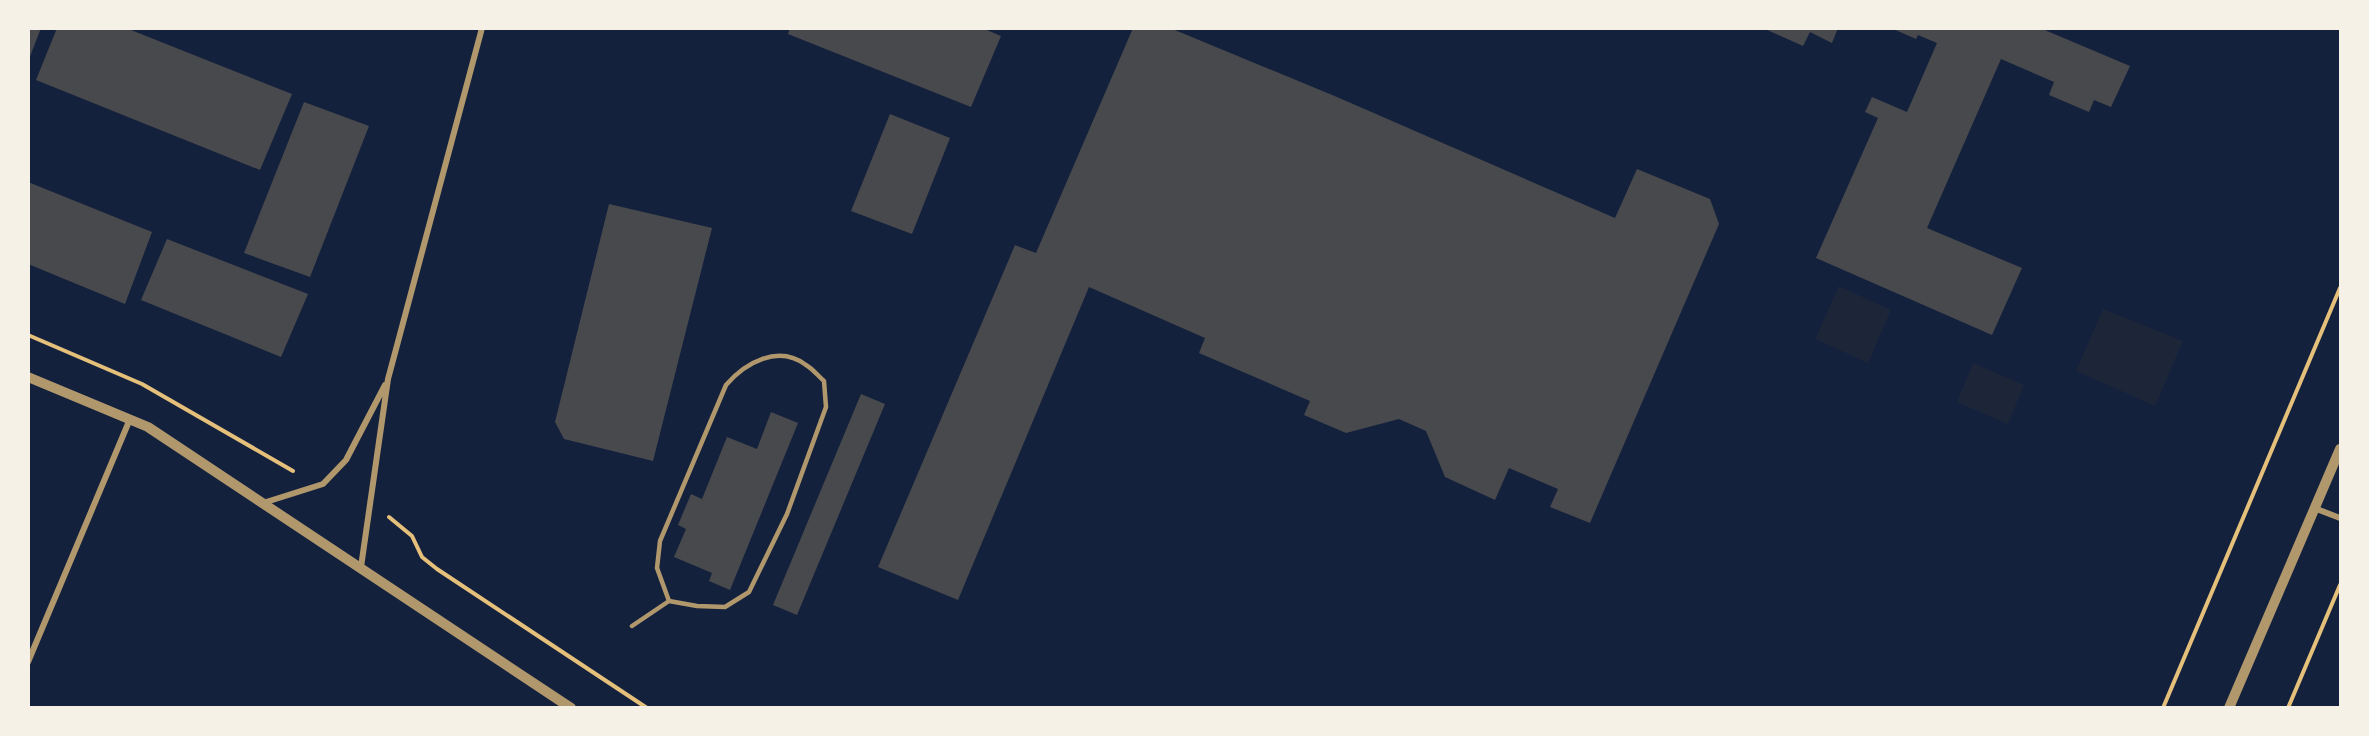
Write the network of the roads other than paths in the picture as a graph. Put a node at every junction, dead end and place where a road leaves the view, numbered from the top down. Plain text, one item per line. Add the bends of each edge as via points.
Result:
1 (482, 28) edge
2 (28, 377) edge
3 (388, 379) junction
4 (130, 419) junction
5 (2340, 449) edge
6 (263, 502) junction
7 (2314, 508) junction
8 (2340, 518) edge
9 (361, 567) junction
10 (669, 601) junction
11 (632, 626) dead end
12 (31, 647) edge
13 (28, 662) edge
14 (571, 708) edge
15 (2229, 708) edge

1 - 3 street
2 - 4 street
3 - 6 street via 346,460 323,484
3 - 9 street
4 - 6 street
4 - 12 street
5 - 7 street
6 - 9 street
7 - 8 street
7 - 15 street
9 - 14 street
10 - 10 lane via 725,607 749,592 786,514 826,407 824,381 805,363 789,357 757,359 738,371 726,385 660,541 657,568
10 - 11 lane
12 - 13 street

